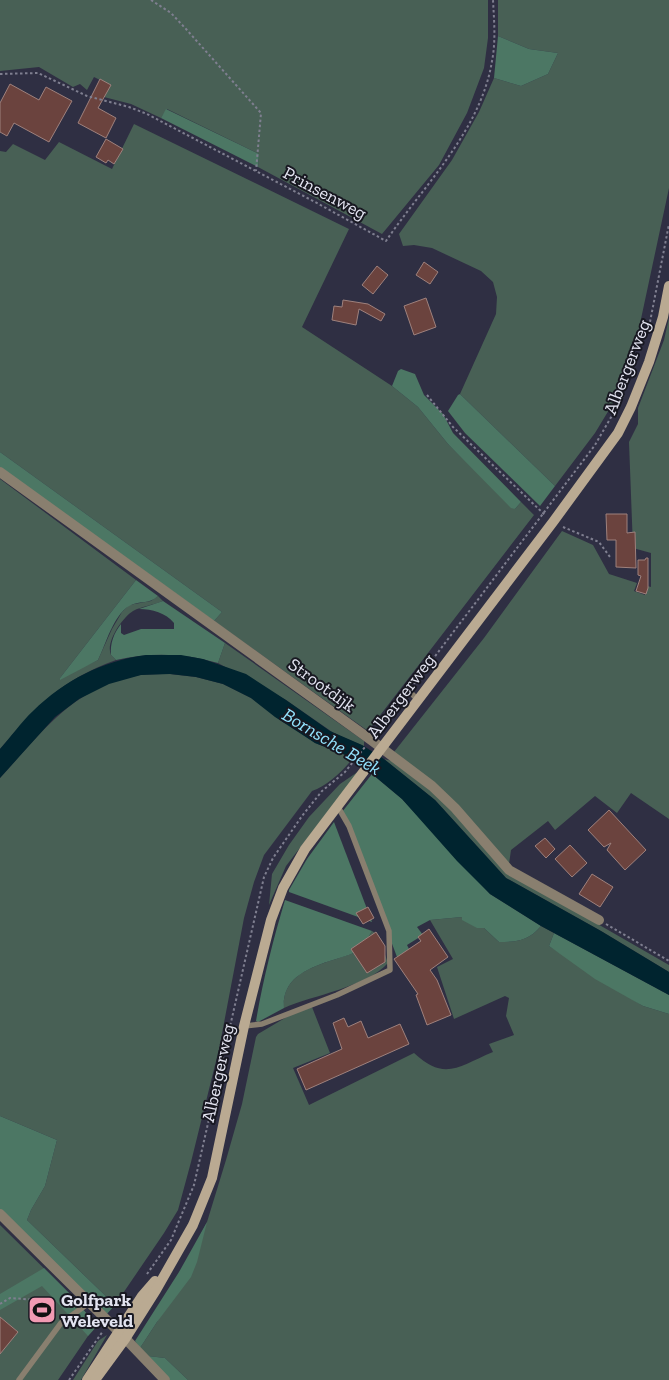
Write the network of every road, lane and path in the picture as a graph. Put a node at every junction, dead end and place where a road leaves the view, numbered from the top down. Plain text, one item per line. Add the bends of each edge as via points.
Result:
1 (151, 0) edge
2 (493, 0) edge
3 (0, 74) edge
4 (256, 171) junction
5 (669, 224) edge
6 (669, 286) edge
7 (649, 325) dead end
8 (625, 392) dead end
9 (428, 395) dead end
10 (0, 472) edge
11 (543, 514) junction
12 (553, 522) junction
13 (610, 557) dead end
14 (409, 691) junction
15 (418, 700) junction
16 (369, 742) junction
17 (380, 751) junction
18 (338, 807) junction
19 (599, 920) joint
20 (669, 961) edge
21 (244, 1026) junction
22 (0, 1214) edge
23 (146, 1276) dead end
24 (89, 1302) junction
25 (0, 1304) edge
26 (61, 1322) junction
27 (110, 1322) junction
28 (122, 1335) junction
29 (19, 1380) edge
30 (68, 1380) edge
31 (87, 1380) edge
32 (95, 1380) edge
33 (165, 1380) edge

1 - 4 path via 171,13 261,113
2 - 4 path, Prinsenweg via 494,47 485,93 462,136 386,241
3 - 4 path, Prinsenweg via 38,73 87,96 129,107
5 - 7 path, Albergerweg
6 - 12 main road, Albergerweg via 649,362 631,407 618,433
8 - 11 path, Albergerweg via 595,444
9 - 11 path via 453,427
10 - 16 street, Strootdijk
11 - 12 path
11 - 14 path, Albergerweg
12 - 13 path via 599,542
12 - 15 main road, Albergerweg
14 - 15 lane
14 - 16 path, Albergerweg
15 - 17 main road, Albergerweg
16 - 17 street, Strootdijk
16 - 23 path, Albergerweg via 354,763 322,791 302,816 264,877 194,1185 171,1240
17 - 18 main road, Albergerweg
17 - 19 street, Strootdijk via 444,796 509,870
18 - 21 main road, Albergerweg via 305,848 283,888 271,920
18 - 21 lane via 349,826 389,930 390,970 262,1024
19 - 20 path
21 - 28 main road, Albergerweg via 212,1178 193,1225 141,1315
22 - 24 street
24 - 26 lane
24 - 27 street
25 - 26 path via 10,1298 37,1300
26 - 29 lane
27 - 28 street
27 - 30 path
28 - 31 main road, Albergerweg
28 - 32 main road, Albergerweg
28 - 33 street

